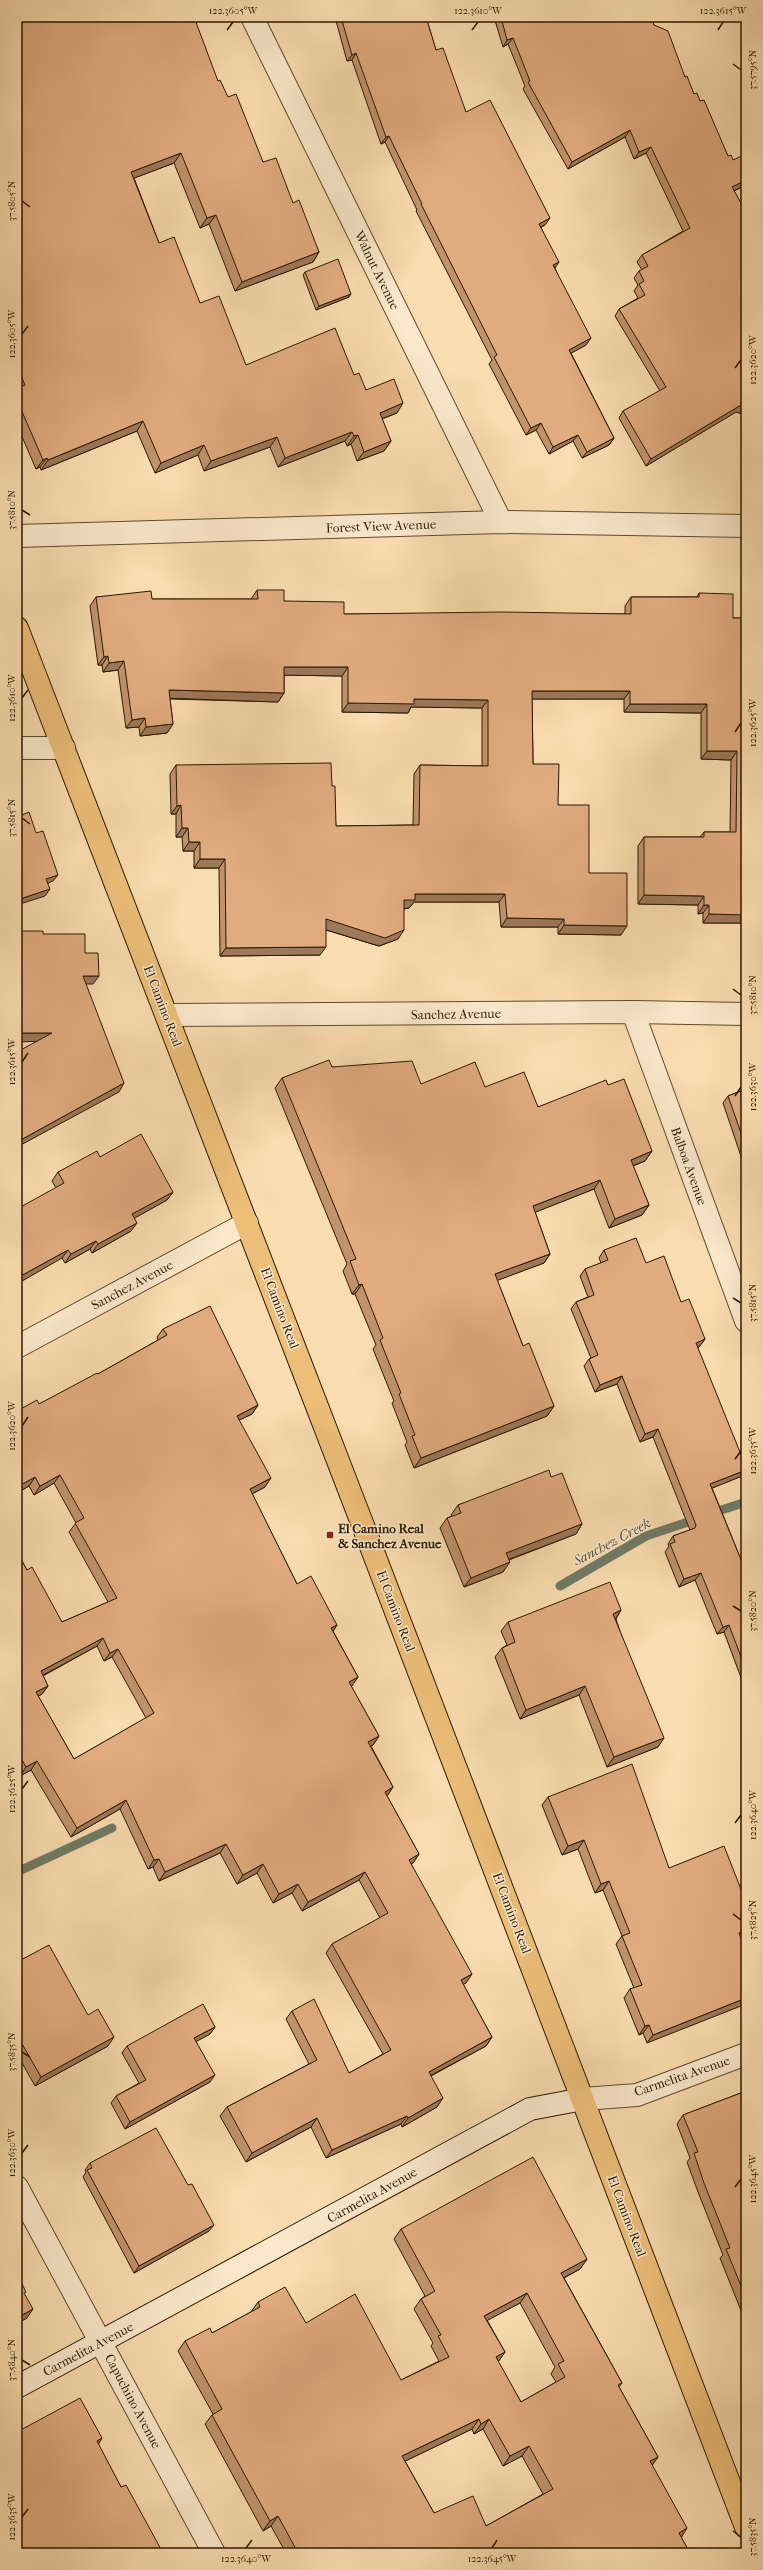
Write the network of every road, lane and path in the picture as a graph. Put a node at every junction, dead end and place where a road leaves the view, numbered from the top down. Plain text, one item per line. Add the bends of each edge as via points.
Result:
1 (252, 17) edge
2 (501, 522) junction
3 (746, 526) edge
4 (17, 536) edge
5 (17, 628) edge
6 (17, 748) edge
7 (64, 748) junction
8 (633, 1012) junction
9 (746, 1014) edge
10 (167, 1015) junction
11 (247, 1223) junction
12 (746, 1320) edge
13 (17, 1347) edge
14 (746, 2054) edge
15 (583, 2099) junction
16 (17, 2187) edge
17 (101, 2342) junction
18 (17, 2387) edge
19 (746, 2527) edge
20 (214, 2553) edge

1 - 2 street, Walnut Avenue
2 - 3 street, Forest View Avenue
2 - 4 street, Forest View Avenue
5 - 7 main road, El Camino Real
6 - 7 street
7 - 10 main road, El Camino Real
8 - 9 street, Sanchez Avenue
8 - 10 street, Sanchez Avenue
8 - 12 street, Balboa Avenue
10 - 11 main road, El Camino Real
11 - 13 street, Sanchez Avenue
11 - 15 main road, El Camino Real
14 - 15 street, Carmelita Avenue via 637,2095
15 - 17 street, Carmelita Avenue via 530,2109
15 - 19 main road, El Camino Real
16 - 17 street, Capuchino Avenue
17 - 18 street, Carmelita Avenue
17 - 20 street, Capuchino Avenue

